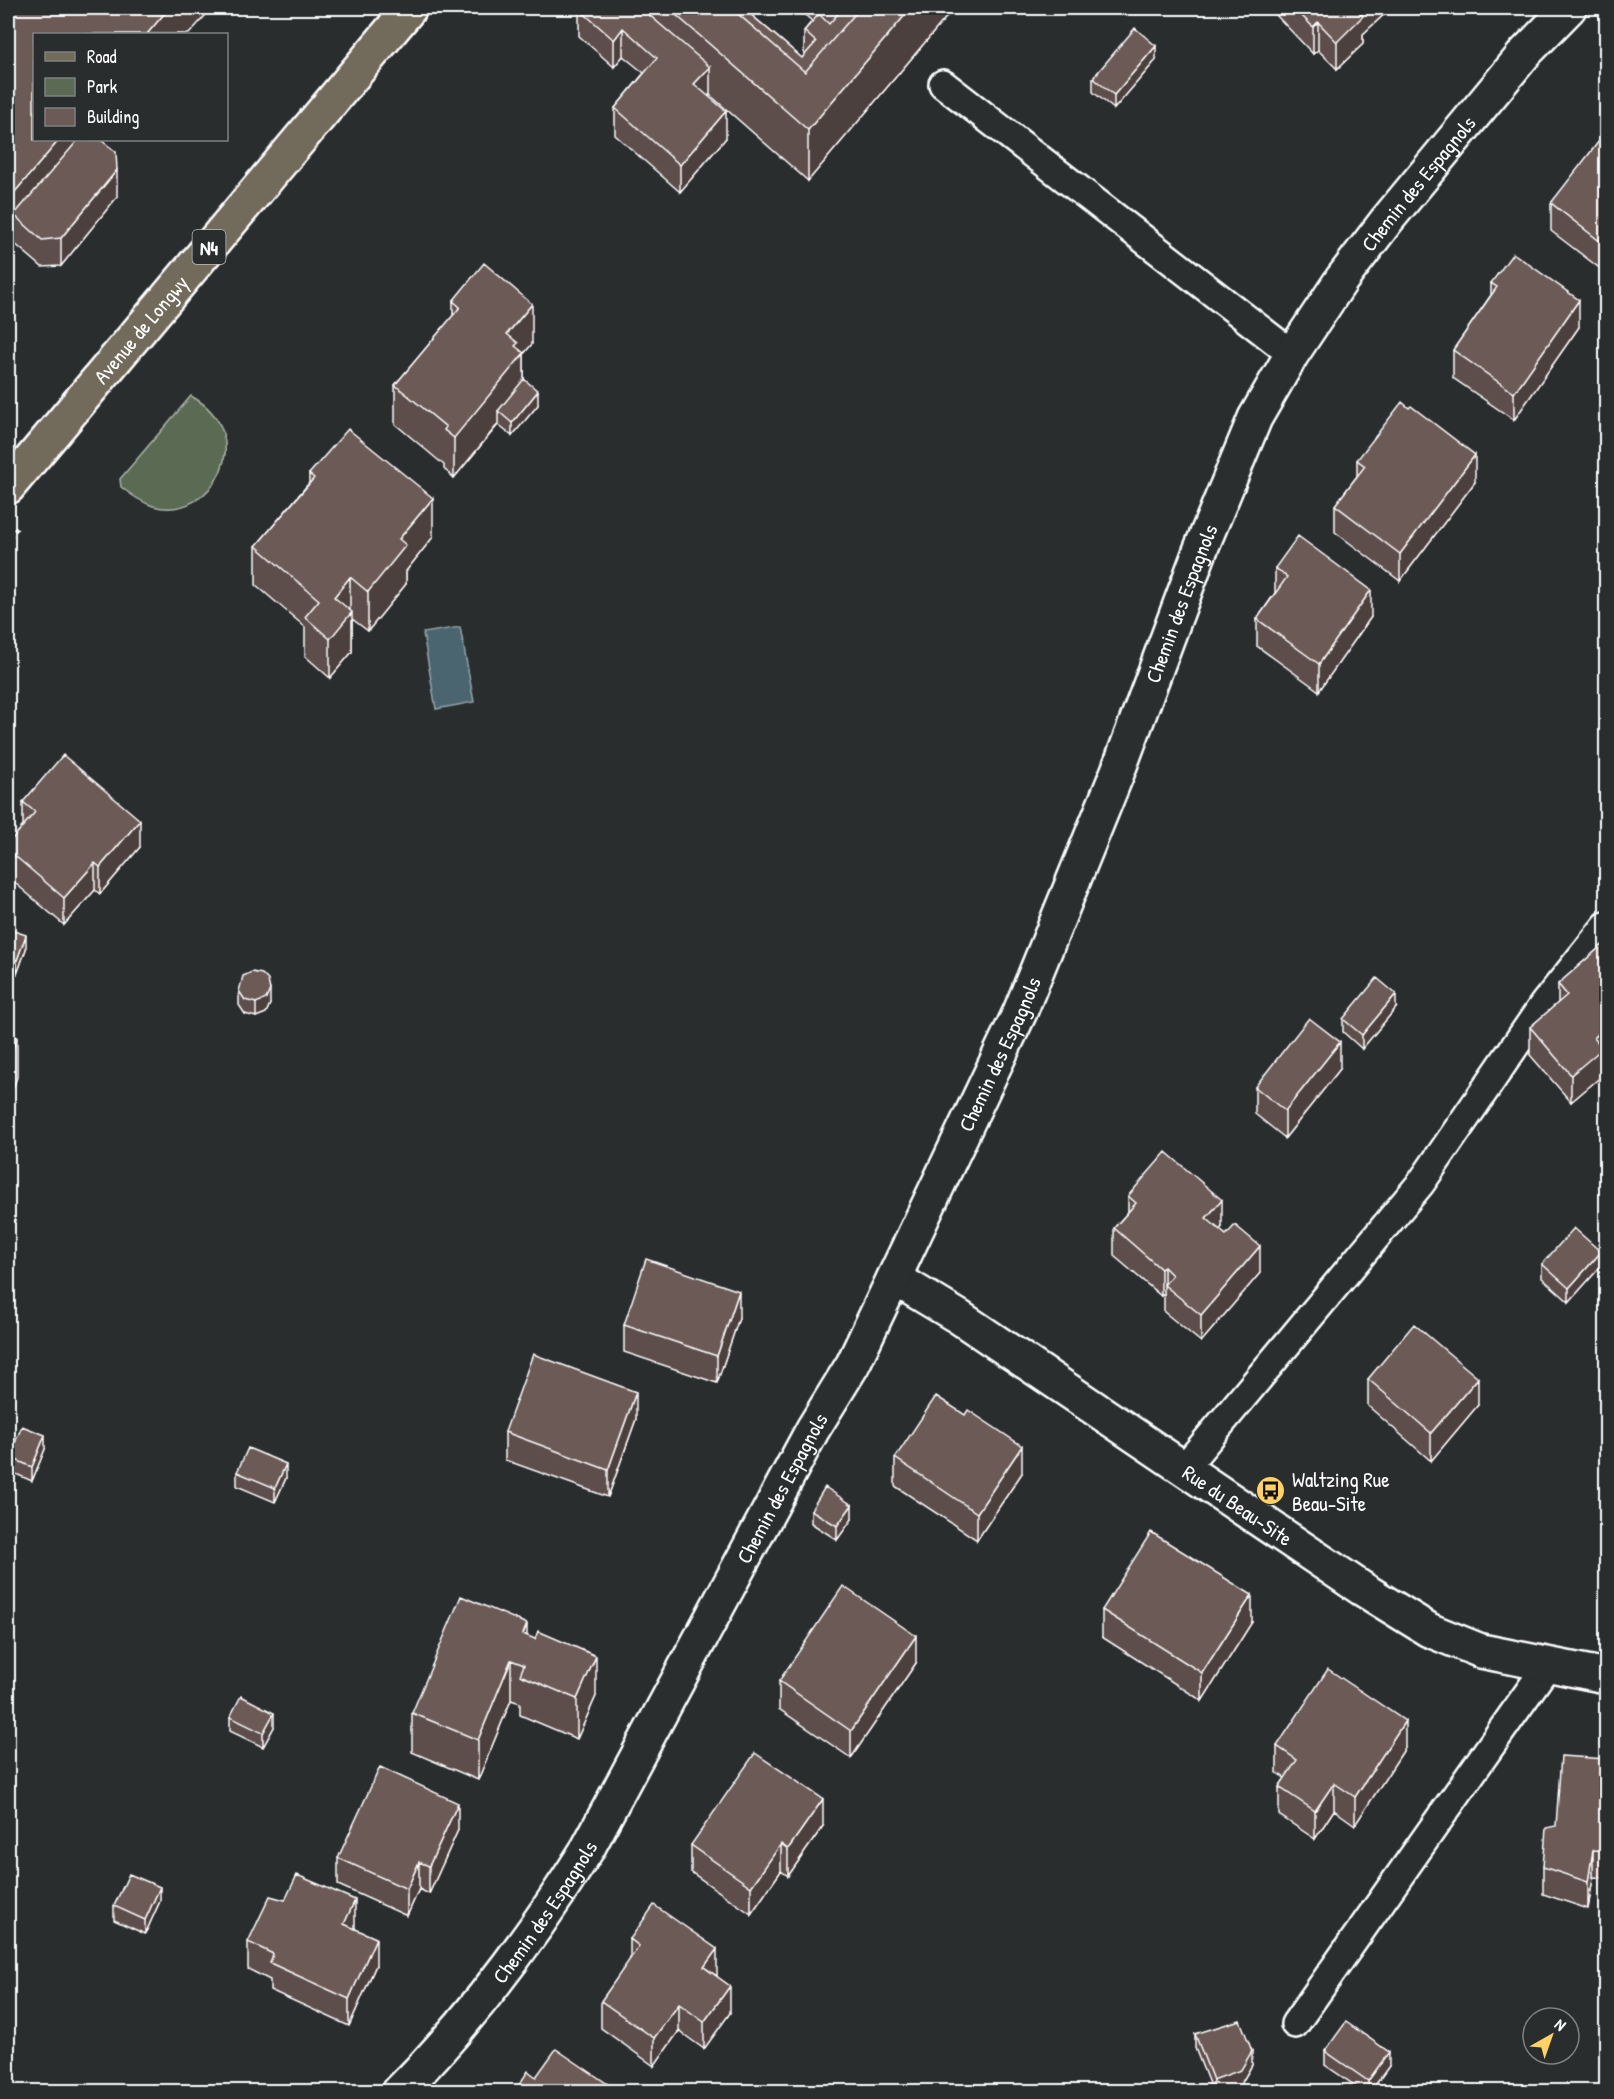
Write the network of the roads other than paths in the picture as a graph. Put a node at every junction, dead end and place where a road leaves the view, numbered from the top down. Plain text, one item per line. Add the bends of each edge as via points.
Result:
1 (410, 8) edge
2 (1569, 8) edge
3 (943, 84) dead end
4 (1292, 354) junction
5 (8, 486) edge
6 (1606, 926) edge
7 (894, 1278) junction
8 (1184, 1468) junction
9 (1547, 1666) junction
10 (1606, 1676) edge
11 (1295, 2024) dead end
12 (399, 2091) edge

1 - 5 main road, Avenue de Longwy / N4
2 - 4 street, Chemin des Espagnols via 1525,53 1387,220
3 - 4 lane
4 - 7 street, Chemin des Espagnols via 1255,418 1020,1011
6 - 8 lane via 1543,1005 1421,1183
7 - 8 street, Rue du Beau-Site
7 - 12 street, Chemin des Espagnols via 853,1364 813,1429 588,1848 547,1914 488,1994 440,2051
8 - 9 street, Rue du Beau-Site via 1429,1630 1481,1651
9 - 10 street, Rue du Beau-Site
9 - 11 lane

